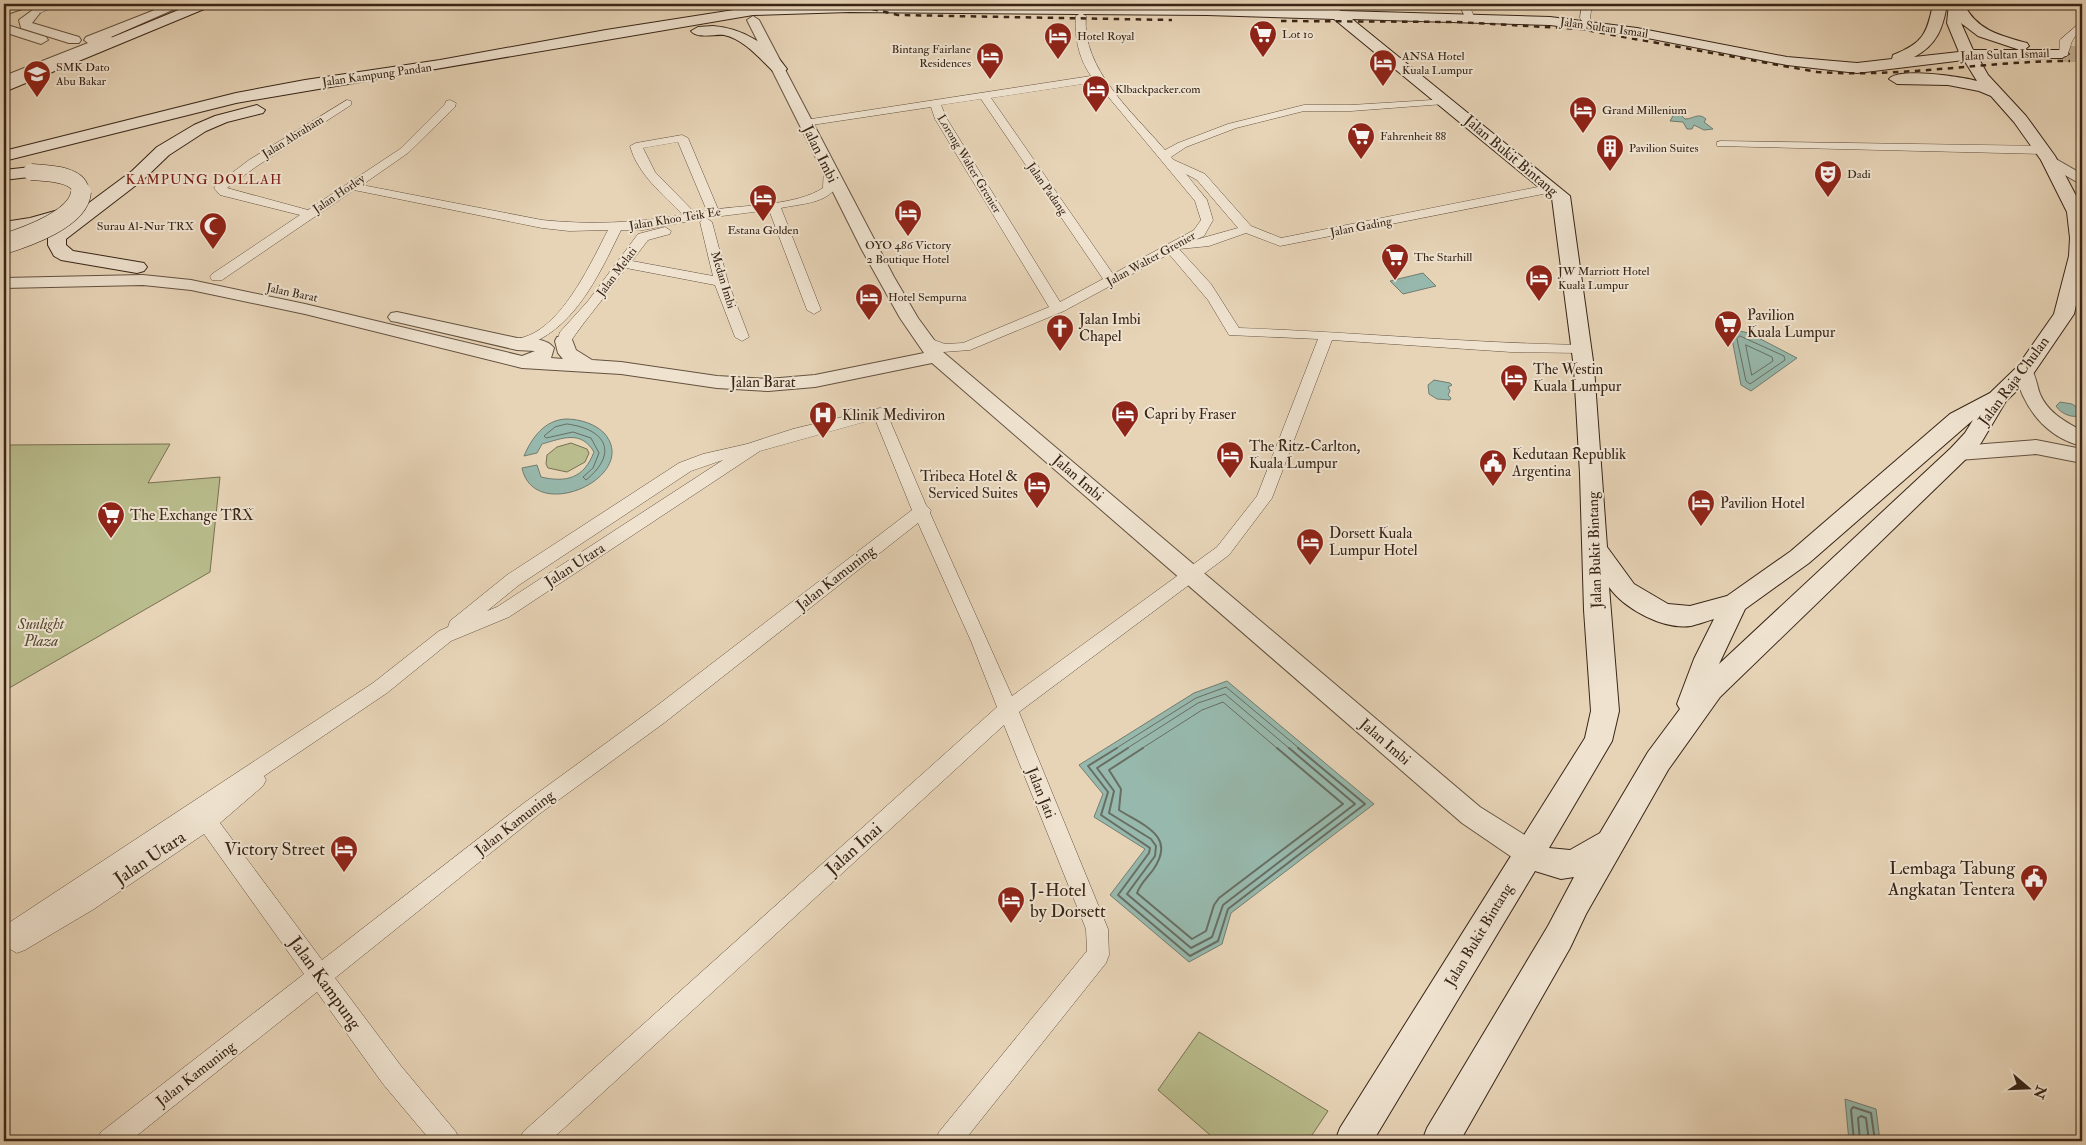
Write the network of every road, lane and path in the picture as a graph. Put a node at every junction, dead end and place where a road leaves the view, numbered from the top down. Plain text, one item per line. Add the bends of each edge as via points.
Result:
1 (55, 4) edge
2 (202, 4) edge
3 (824, 4) edge
4 (1310, 4) edge
5 (1587, 4) edge
6 (1940, 4) edge
7 (1956, 4) edge
8 (174, 6) edge
9 (964, 6) edge
10 (34, 8) edge
11 (849, 8) junction
12 (7, 10) edge
13 (752, 10) edge
14 (796, 10) edge
15 (1466, 11) edge
16 (1333, 12) edge
17 (1296, 14) junction
18 (1081, 16) junction
19 (1446, 23) junction
20 (2082, 24) edge
21 (1590, 25) junction
22 (4, 28) edge
23 (606, 34) junction
24 (656, 36) junction
25 (636, 39) junction
26 (74, 40) junction
27 (59, 46) junction
28 (1375, 48) junction
29 (1968, 55) junction
30 (2063, 56) junction
31 (4, 68) edge
32 (1862, 68) junction
33 (779, 69) junction
34 (1978, 70) junction
35 (4, 74) edge
36 (1099, 78) junction
37 (4, 81) edge
38 (4, 87) edge
39 (1997, 93) junction
40 (317, 94) junction
41 (984, 96) junction
42 (1444, 102) junction
43 (347, 103) dead end
44 (450, 103) dead end
45 (935, 103) junction
46 (805, 123) junction
47 (70, 139) junction
48 (1721, 144) dead end
49 (4, 150) edge
50 (2046, 155) junction
51 (4, 156) edge
52 (1168, 159) junction
53 (4, 166) edge
54 (828, 170) junction
55 (138, 175) junction
56 (4, 176) edge
57 (2082, 180) edge
58 (351, 186) junction
59 (1553, 188) junction
60 (774, 206) junction
61 (310, 214) junction
62 (692, 217) junction
63 (710, 217) junction
64 (4, 227) edge
65 (616, 227) junction
66 (1246, 230) junction
67 (4, 244) edge
68 (1171, 248) junction
69 (625, 264) junction
70 (137, 267) junction
71 (4, 274) edge
72 (80, 276) junction
73 (217, 277) junction
74 (2078, 277) edge
75 (1112, 281) junction
76 (721, 282) junction
77 (4, 283) edge
78 (1059, 308) junction
79 (814, 310) dead end
80 (563, 327) junction
81 (1327, 335) junction
82 (742, 337) dead end
83 (923, 340) junction
84 (1582, 349) junction
85 (519, 353) junction
86 (936, 356) junction
87 (589, 367) junction
88 (2024, 372) junction
89 (1998, 397) junction
90 (880, 413) joint
91 (2082, 439) edge
92 (1959, 453) junction
93 (2082, 456) edge
94 (923, 510) junction
95 (1594, 547) junction
96 (1191, 574) junction
97 (1735, 603) junction
98 (1007, 710) junction
99 (1683, 726) junction
100 (285, 751) junction
101 (206, 821) junction
102 (1610, 843) junction
103 (1529, 853) junction
104 (4, 940) edge
105 (4, 949) edge
106 (321, 977) junction
107 (110, 1141) edge
108 (447, 1141) edge
109 (532, 1141) edge
110 (948, 1141) edge
111 (1353, 1141) edge
112 (1440, 1141) edge

1 - 10 street
2 - 37 street
2 - 38 main road
3 - 11 main road
4 - 17 main road via 1306,10
5 - 21 street via 1586,18
6 - 32 main road via 1934,31 1919,50
7 - 29 main road, Jalan Raja Chulan via 1954,23
7 - 30 main road via 1965,21 1977,31
8 - 26 main road
8 - 35 street
9 - 11 main road, Jalan Sultan Ismail
9 - 17 main road, Jalan Sultan Ismail
10 - 12 street via 14,17
10 - 26 street via 25,20 26,25
11 - 14 main road, Jalan Sultan Ismail
13 - 14 main road, Jalan Sultan Ismail
13 - 23 main road, Jalan Kampung Pandan
13 - 24 main road, Jalan Kampung Pandan
13 - 33 street, Jalan Imbi
14 - 18 main road, Jalan Sultan Ismail
15 - 16 main road, Jalan Sultan Ismail
15 - 21 main road, Jalan Sultan Ismail
16 - 17 main road, Jalan Sultan Ismail
16 - 18 main road, Jalan Sultan Ismail
16 - 19 main road, Jalan Sultan Ismail
16 - 28 main road, Jalan Bukit Bintang
18 - 36 street, Jalan Walter Grenier via 1087,61
19 - 28 main road via 1384,32
19 - 39 main road, Jalan Sultan Ismail via 1576,30 1797,70 1883,79 1925,77 1963,81
20 - 30 street via 2065,40
21 - 32 main road, Jalan Sultan Ismail via 1787,61
22 - 27 street
23 - 25 main road via 676,26 684,28
23 - 47 main road, Jalan Kampung Pandan via 236,98
24 - 25 main road, Jalan Kampung Pandan
24 - 33 main road via 715,29 728,31 742,36
25 - 40 main road, Jalan Kampung Pandan via 476,70
26 - 27 main road
27 - 31 main road
28 - 42 main road, Jalan Bukit Bintang
29 - 30 main road, Jalan Sultan Ismail
29 - 32 main road, Jalan Sultan Ismail
29 - 34 main road, Jalan Raja Chulan
30 - 34 main road, Jalan Sultan Ismail
33 - 46 street, Jalan Imbi
34 - 39 main road, Jalan Raja Chulan
36 - 41 street
36 - 52 street, Jalan Walter Grenier
39 - 50 main road, Jalan Raja Chulan
40 - 53 main road, Jalan Kampung Pandan via 223,112
40 - 55 main road via 221,119 200,128 163,151
41 - 45 street
41 - 75 street, Jalan Padang
42 - 52 street via 1304,108 1232,126 1182,145
42 - 59 main road, Jalan Bukit Bintang
43 - 61 street, Jalan Abraham via 220,188 224,192
44 - 58 street, Jalan Horley via 404,151
45 - 46 street, Lorong Walter Grenier
45 - 78 street, Lorong Walter Grenier via 946,127
46 - 54 street, Jalan Imbi
47 - 49 main road
47 - 51 main road, Jalan Kampung Pandan
48 - 50 street
50 - 57 street
50 - 74 main road, Jalan Raja Chulan via 2076,212
52 - 66 street via 1201,177
52 - 68 street, Jalan Walter Grenier via 1201,200 1207,220 1199,232
54 - 60 street via 829,189 825,193
54 - 83 street, Jalan Imbi via 893,292
55 - 64 main road via 56,217
55 - 70 main road via 57,238 61,252 68,256
56 - 67 main road, bridge via 31,172 67,176 79,182 82,190 81,198 58,220
58 - 61 street, Jalan Horley
58 - 65 street, Jalan Khoo Teik Ee via 542,224
59 - 66 street, Jalan Gading via 1280,242
59 - 84 main road, Jalan Bukit Bintang via 1561,196 1564,208
60 - 63 street, Jalan Melati
60 - 79 street
61 - 73 street, Jalan Horley
62 - 63 street, Jalan Khoo Teik Ee
62 - 63 street, Medan Imbi via 644,165 637,155 636,146 682,138
62 - 65 street, Jalan Khoo Teik Ee via 644,226
63 - 69 street, Jalan Melati via 643,237
63 - 76 street, Medan Imbi
65 - 80 street, Jalan Melati
66 - 68 street via 1210,242
68 - 75 street, Jalan Walter Grenier
68 - 81 street via 1204,282 1234,332
69 - 76 street
69 - 80 street, Jalan Melati via 566,335
70 - 72 street, Jalan Barat
70 - 73 street, Jalan Barat
71 - 72 street, Jalan Barat
72 - 77 street, Jalan Barat
72 - 85 street, Jalan Barat via 202,287
73 - 85 street, Jalan Barat
74 - 88 main road, Jalan Raja Chulan via 2064,314
75 - 78 street, Jalan Walter Grenier
76 - 82 street, Medan Imbi
78 - 83 street, Jalan Walter Grenier via 965,347 943,348
80 - 85 street via 539,336
80 - 87 street via 567,352
81 - 84 street via 1511,348
81 - 96 street, Jalan Inai via 1264,498 1223,551
83 - 86 street, Jalan Imbi
84 - 95 main road, Jalan Bukit Bintang
85 - 87 street, Jalan Barat
86 - 87 street, Jalan Barat via 838,378 768,385
86 - 96 street, Jalan Imbi
88 - 89 main road, Jalan Raja Chulan
88 - 91 street via 2029,396 2036,406 2059,427
89 - 92 main road, Jalan Raja Chulan
89 - 97 main road via 1958,419 1800,557
90 - 94 street, Jalan Jati via 898,461
90 - 100 street, Jalan Utara via 754,447 503,612 445,636 380,688
92 - 93 street via 2031,446
92 - 99 main road, Jalan Raja Chulan via 1710,689
94 - 98 street, Jalan Jati
94 - 106 street, Jalan Kamuning via 658,717 531,809
95 - 97 main road via 1625,591 1663,613 1690,616
95 - 103 main road, Jalan Bukit Bintang via 1605,711 1598,741
96 - 98 street, Jalan Inai
96 - 103 street, Jalan Imbi via 1470,815
97 - 99 main road via 1707,659
98 - 109 street, Jalan Inai
98 - 110 street, Jalan Jati via 1097,928 1098,955
99 - 102 main road via 1658,761
100 - 101 street, Jalan Utara via 236,800
100 - 104 street, Jalan Utara
101 - 105 street, Jalan Utara via 53,924
101 - 106 street, Jalan Kampung
102 - 103 main road via 1572,865 1547,864
102 - 112 main road
103 - 111 main road, Jalan Bukit Bintang
106 - 107 street, Jalan Kamuning
106 - 108 street, Jalan Kampung via 392,1075

